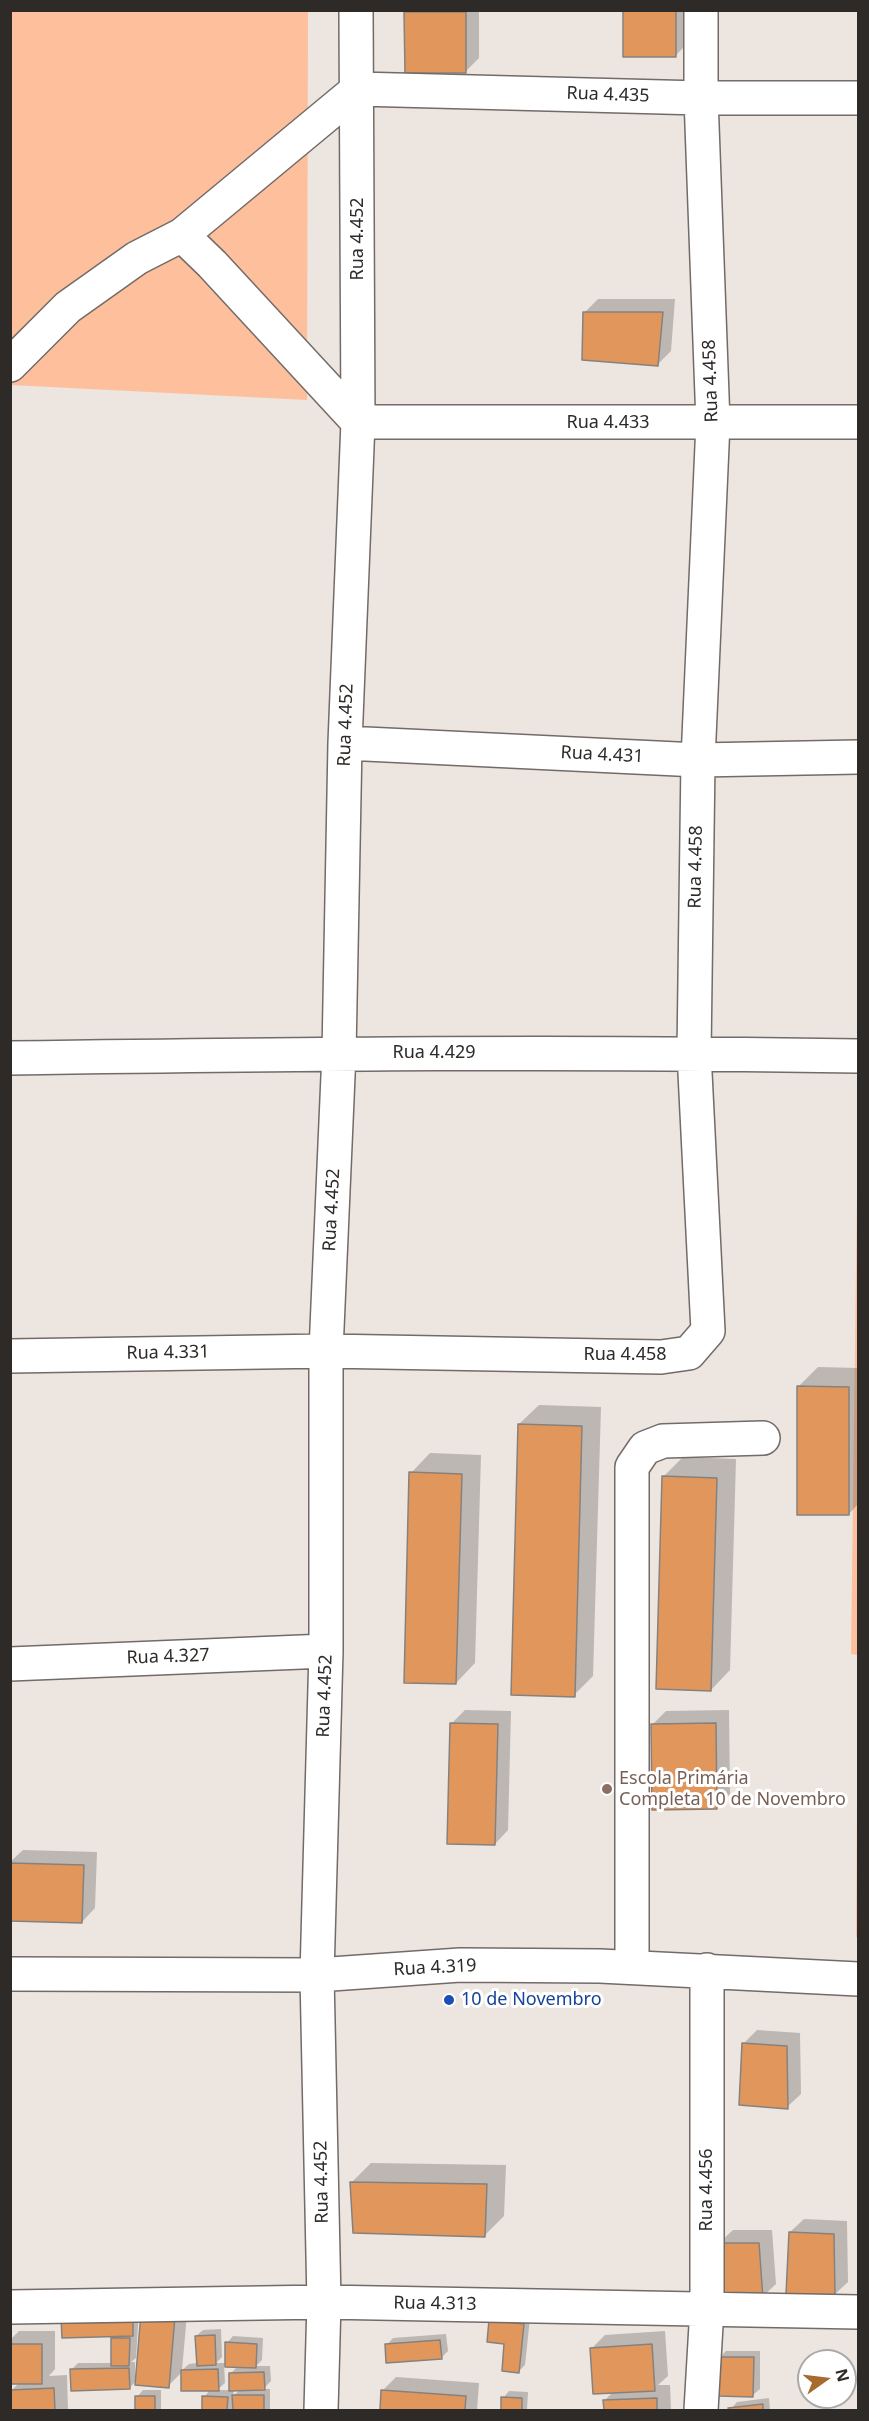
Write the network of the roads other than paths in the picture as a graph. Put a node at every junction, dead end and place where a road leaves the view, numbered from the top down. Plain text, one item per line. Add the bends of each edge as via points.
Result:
1 (356, 10) edge
2 (701, 10) edge
3 (358, 88) junction
4 (701, 98) junction
5 (858, 98) edge
6 (182, 235) junction
7 (10, 365) edge
8 (358, 422) junction
9 (858, 422) edge
10 (713, 423) junction
11 (345, 743) junction
12 (858, 757) edge
13 (698, 760) junction
14 (339, 1053) junction
15 (694, 1053) junction
16 (858, 1056) edge
17 (10, 1058) edge
18 (326, 1351) junction
19 (10, 1356) edge
20 (763, 1437) dead end
21 (326, 1651) junction
22 (10, 1664) edge
23 (632, 1967) junction
24 (707, 1970) junction
25 (10, 1974) edge
26 (317, 1975) junction
27 (858, 1979) edge
28 (324, 2302) junction
29 (10, 2307) edge
30 (707, 2308) junction
31 (858, 2312) edge
32 (321, 2410) edge
33 (701, 2410) edge

1 - 3 street, Rua 4.452
2 - 4 street, Rua 4.458
3 - 4 street, Rua 4.435
3 - 6 street
3 - 8 street, Rua 4.452
4 - 5 street, Rua 4.435
4 - 10 street, Rua 4.458
6 - 7 street via 137,258 68,307
6 - 8 street
8 - 10 street, Rua 4.433
8 - 11 street, Rua 4.452
9 - 10 street, Rua 4.433
10 - 13 street, Rua 4.458
11 - 13 street, Rua 4.431
11 - 14 street, Rua 4.452
12 - 13 street, Rua 4.431
13 - 15 street, Rua 4.458
14 - 15 street, Rua 4.429
14 - 17 street, Rua 4.429
14 - 18 street, Rua 4.452
15 - 16 street, Rua 4.429
15 - 18 street, Rua 4.458 via 708,1331 689,1353 661,1357
18 - 19 street, Rua 4.331
18 - 21 street, Rua 4.452
20 - 23 street via 663,1442 645,1448 632,1467
21 - 22 street, Rua 4.327
21 - 26 street, Rua 4.452
23 - 24 street, Rua 4.319
23 - 26 street, Rua 4.319 via 460,1965
24 - 27 street, Rua 4.319
24 - 30 street, Rua 4.456
25 - 26 street, Rua 4.319
26 - 28 street, Rua 4.452
28 - 29 street, Rua 4.313
28 - 30 street, Rua 4.313
28 - 32 street, Rua 4.452
30 - 31 street, Rua 4.313
30 - 33 street, Rua 4.456

